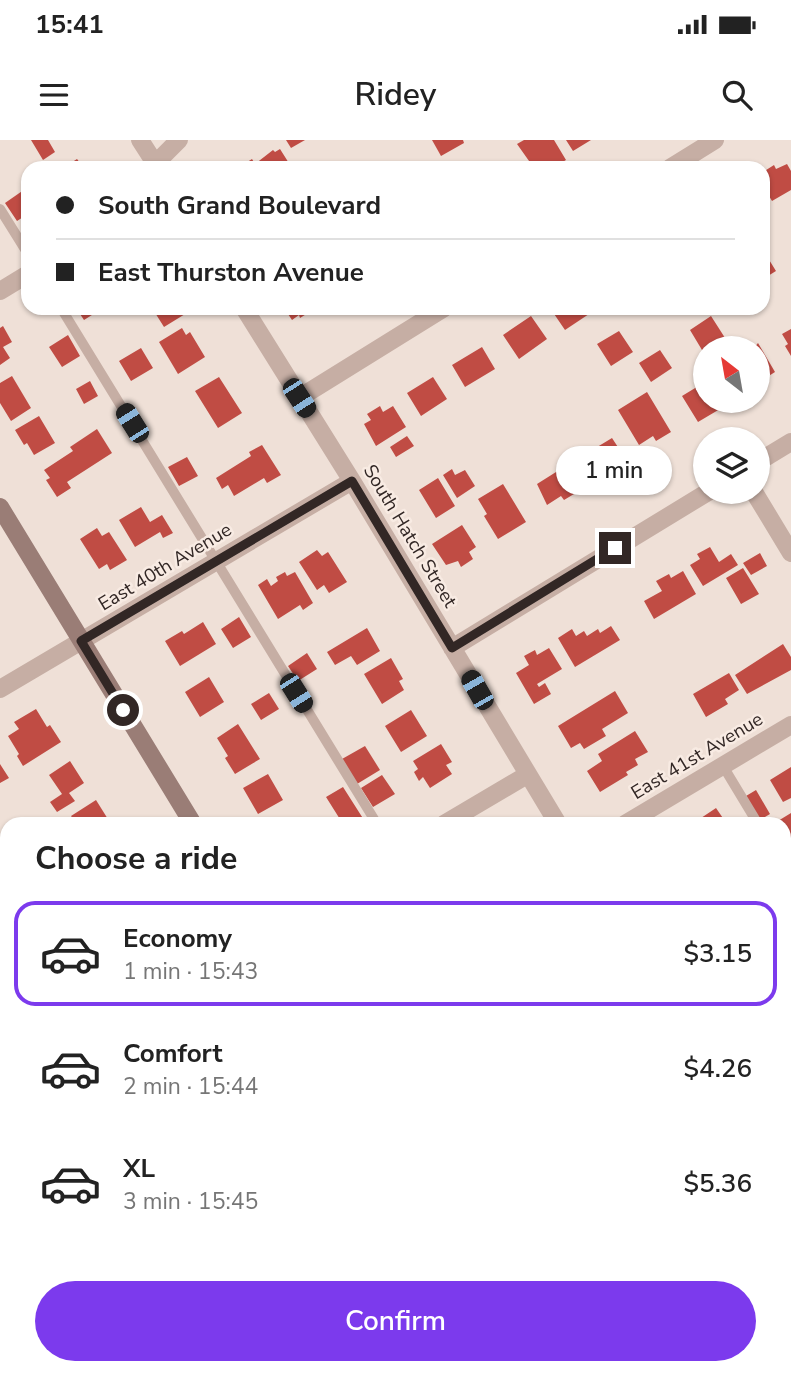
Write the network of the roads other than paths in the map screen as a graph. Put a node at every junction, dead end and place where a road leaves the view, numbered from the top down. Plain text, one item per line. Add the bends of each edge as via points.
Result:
1 (141, 140) edge
2 (179, 140) edge
3 (715, 140) edge
4 (152, 161) edge
5 (159, 161) edge
6 (681, 161) edge
7 (0, 209) edge
8 (21, 243) edge
9 (21, 278) edge
10 (0, 291) edge
11 (65, 315) edge
12 (248, 315) edge
13 (433, 315) edge
14 (299, 398) junction
15 (791, 442) edge
16 (770, 455) edge
17 (352, 481) junction
18 (693, 501) edge
19 (761, 504) edge
20 (0, 507) edge
21 (791, 552) edge
22 (216, 561) junction
23 (81, 641) junction
24 (452, 648) junction
25 (0, 689) edge
26 (791, 725) edge
27 (723, 766) junction
28 (527, 775) junction
29 (189, 817) edge
30 (373, 817) edge
31 (456, 817) edge
32 (554, 817) edge
33 (637, 817) edge
34 (754, 817) edge

1 - 4 street
2 - 5 street
3 - 6 street
7 - 8 lane
9 - 10 street
11 - 22 lane
12 - 14 street, South Hatch Street
13 - 14 street
14 - 17 street, South Hatch Street
15 - 16 street
17 - 22 street, East 40th Avenue
17 - 24 street, South Hatch Street
18 - 24 street
19 - 21 street
20 - 23 main road
22 - 23 street, East 40th Avenue
22 - 30 lane
23 - 25 street, East 40th Avenue
23 - 29 main road
24 - 28 street, South Hatch Street
26 - 27 street, East 41st Avenue
27 - 33 street, East 41st Avenue
27 - 34 lane
28 - 31 street
28 - 32 street, South Hatch Street

